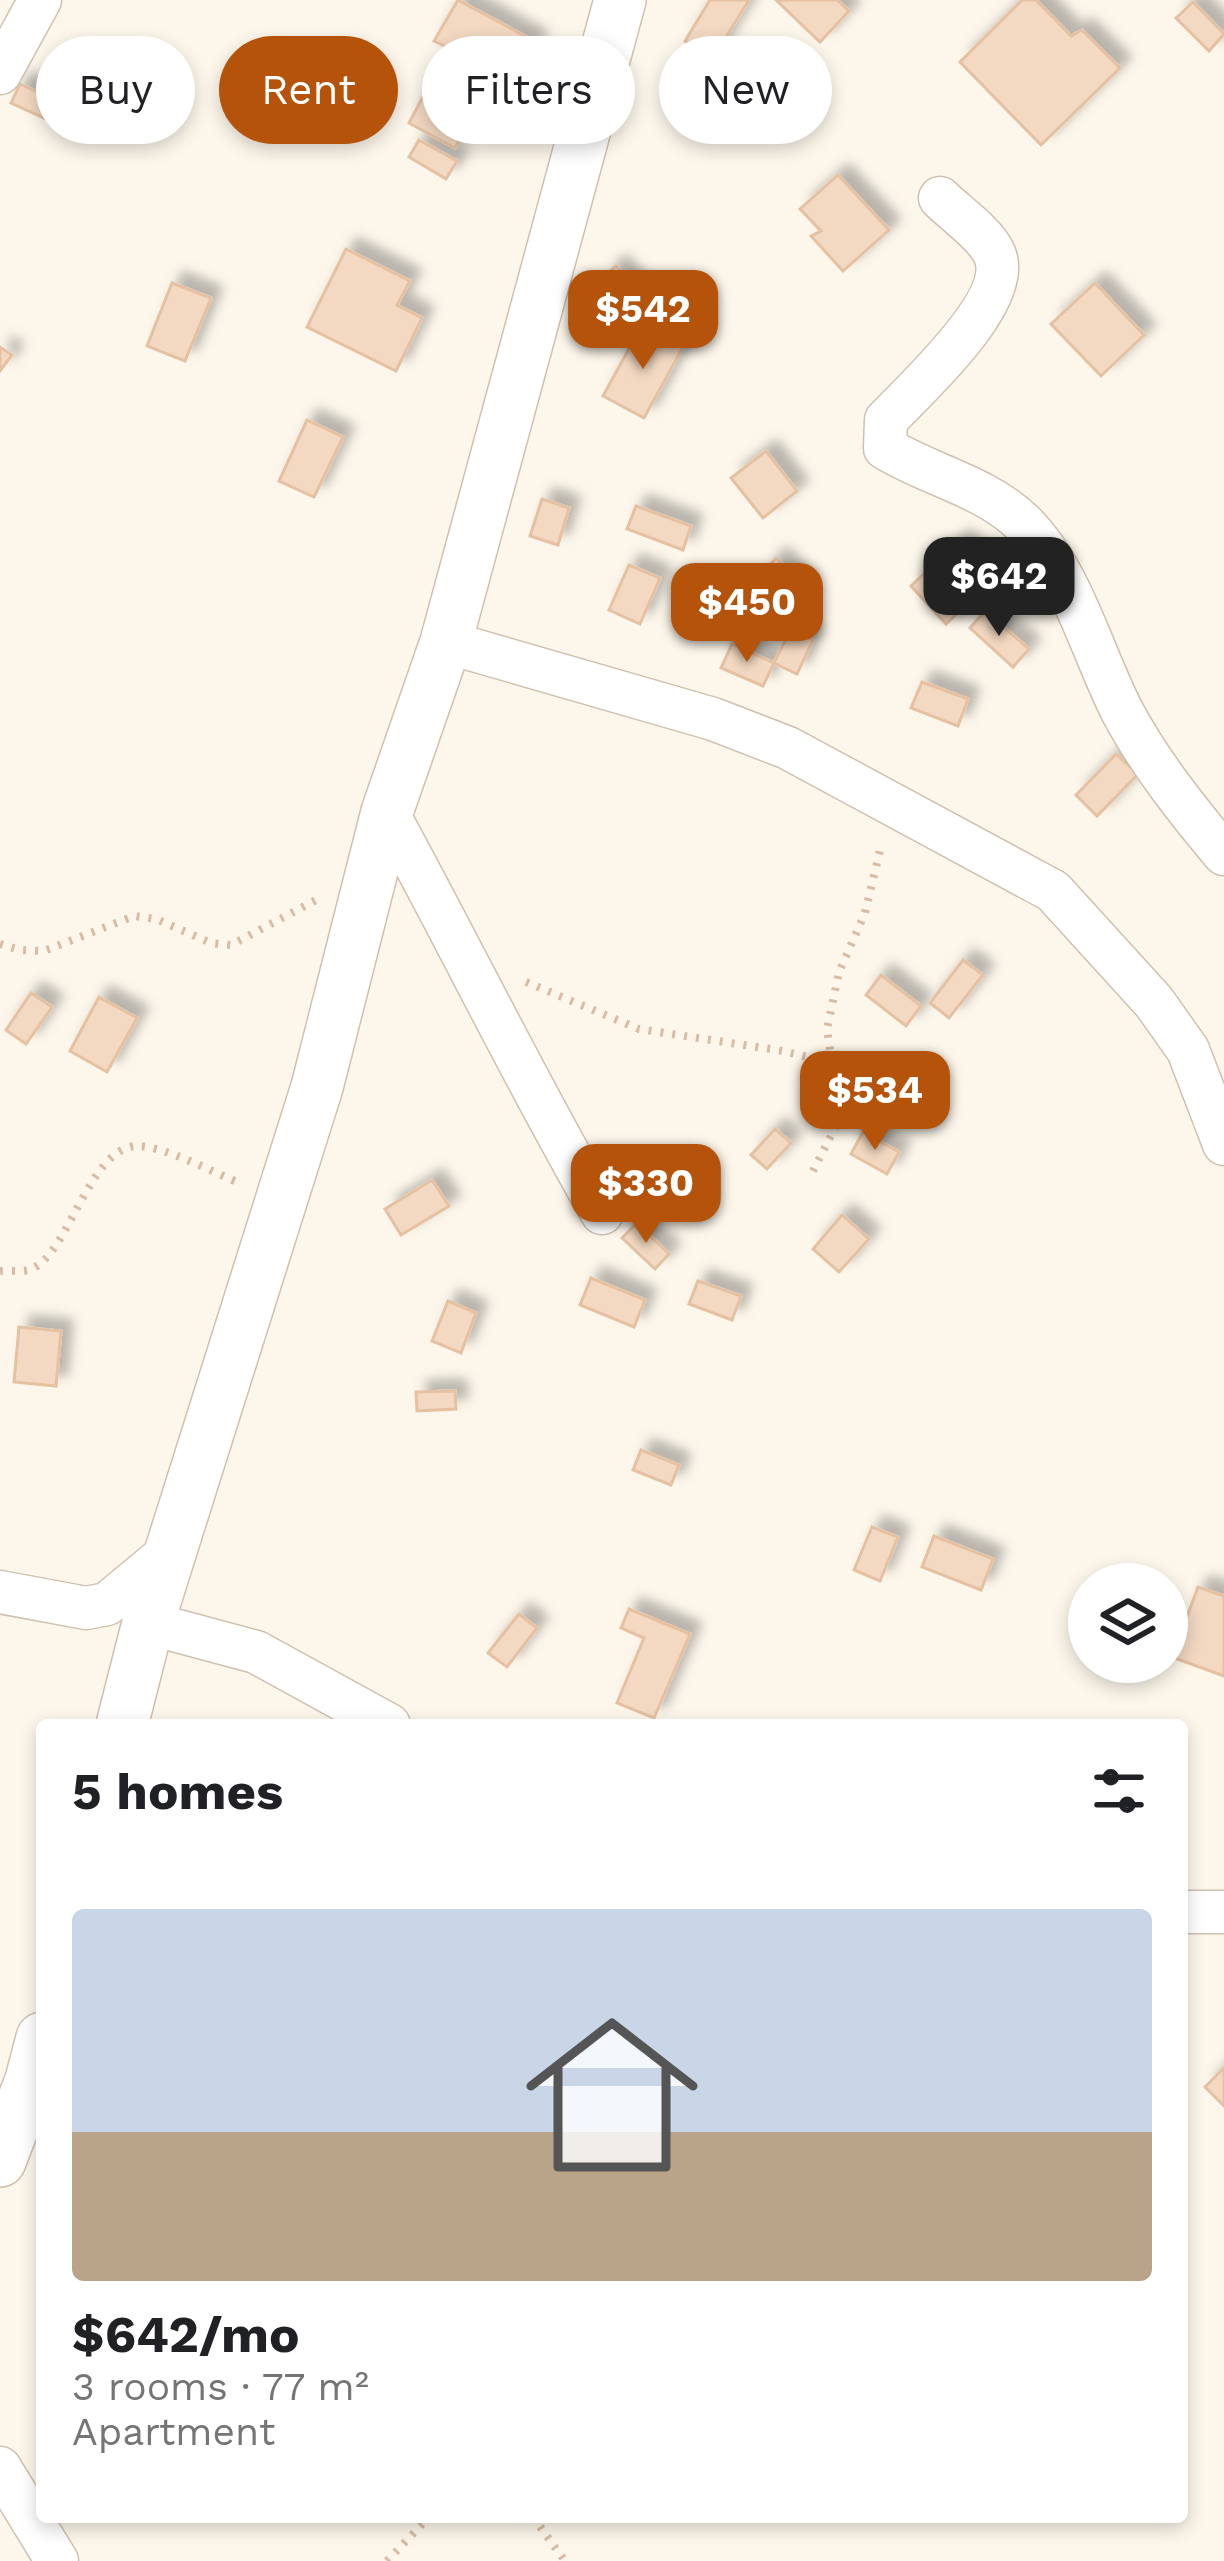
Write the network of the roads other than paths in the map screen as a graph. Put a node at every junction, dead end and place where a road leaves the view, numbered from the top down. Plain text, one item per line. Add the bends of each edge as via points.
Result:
1 (40, 0) edge
2 (620, 0) edge
3 (0, 73) edge
4 (940, 198) dead end
5 (446, 642) junction
6 (386, 812) junction
7 (1224, 854) edge
8 (1224, 1144) edge
9 (602, 1213) dead end
10 (172, 1550) junction
11 (0, 1592) edge
12 (148, 1623) junction
13 (124, 1719) edge
14 (378, 1719) edge
15 (1188, 1912) edge
16 (1224, 1912) edge
17 (36, 2063) edge
18 (0, 2161) edge
19 (0, 2468) edge
20 (57, 2561) edge

1 - 3 street
2 - 5 street
4 - 7 street via 994,252 998,277 961,340 886,420 885,448 1021,521 1051,557 1124,715
5 - 6 street
5 - 8 street via 788,748 1053,891 1188,1051
6 - 9 street
6 - 10 street via 316,1087
10 - 11 street via 107,1604 86,1608
10 - 12 street
12 - 13 street
12 - 14 street via 256,1652
15 - 16 street
17 - 18 street
19 - 20 street

